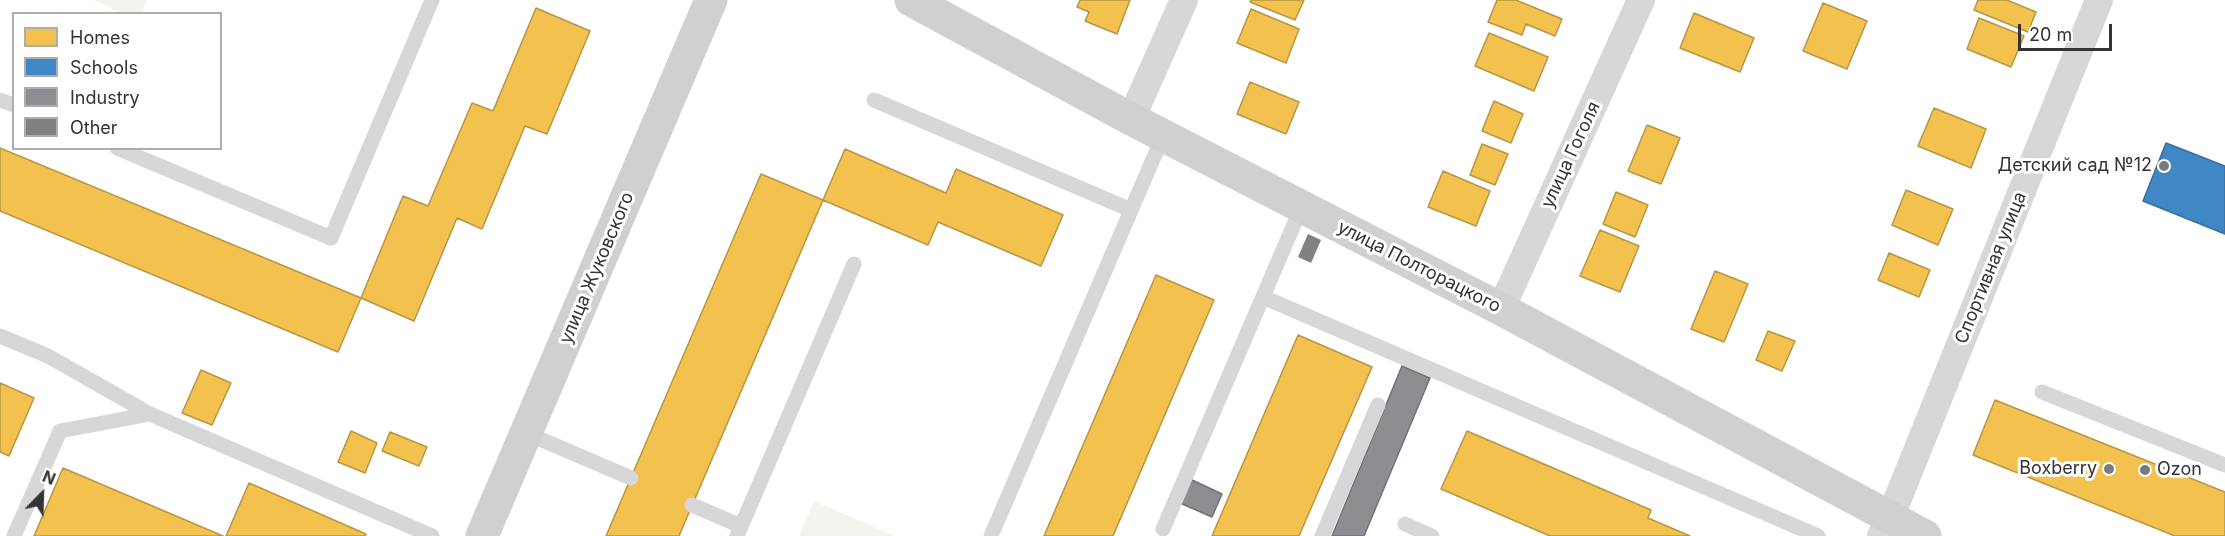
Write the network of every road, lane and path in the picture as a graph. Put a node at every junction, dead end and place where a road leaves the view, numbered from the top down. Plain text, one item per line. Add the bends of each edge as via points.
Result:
1 (432, 0) edge
2 (911, 0) edge
3 (1184, 0) edge
4 (1641, 0) edge
5 (2100, 0) edge
6 (708, 1) edge
7 (874, 100) dead end
8 (1131, 119) junction
9 (1163, 136) junction
10 (122, 150) edge
11 (1302, 206) junction
12 (1131, 210) junction
13 (854, 264) dead end
14 (1263, 297) junction
15 (1501, 309) junction
16 (0, 336) edge
17 (2042, 392) dead end
18 (1378, 405) dead end
19 (150, 414) junction
20 (526, 434) junction
21 (2225, 465) edge
22 (631, 478) dead end
23 (692, 505) dead end
24 (1405, 524) dead end
25 (1886, 527) edge
26 (1163, 529) dead end
27 (739, 531) edge
28 (14, 536) edge
29 (432, 536) edge
30 (482, 536) edge
31 (991, 536) edge
32 (1322, 536) edge
33 (1432, 536) edge
34 (1818, 536) edge
35 (1925, 536) edge

1 - 10 lane via 331,238
2 - 8 street, улица Полторацкого
3 - 8 street
4 - 15 street, улица Гоголя
5 - 25 street, Спортивная улица
6 - 20 street, улица Жуковского
7 - 12 lane
8 - 9 street, улица Полторацкого
9 - 11 street, улица Полторацкого
9 - 12 lane
11 - 14 lane
11 - 15 street, улица Полторацкого
12 - 31 lane
13 - 27 lane
14 - 26 lane
14 - 34 lane
15 - 25 street, улица Полторацкого
16 - 19 lane via 48,356
17 - 21 lane
18 - 32 lane
19 - 28 lane via 60,431
19 - 29 lane
20 - 22 lane
20 - 30 street, улица Жуковского
23 - 27 lane
24 - 33 lane
25 - 35 street, улица Полторацкого

